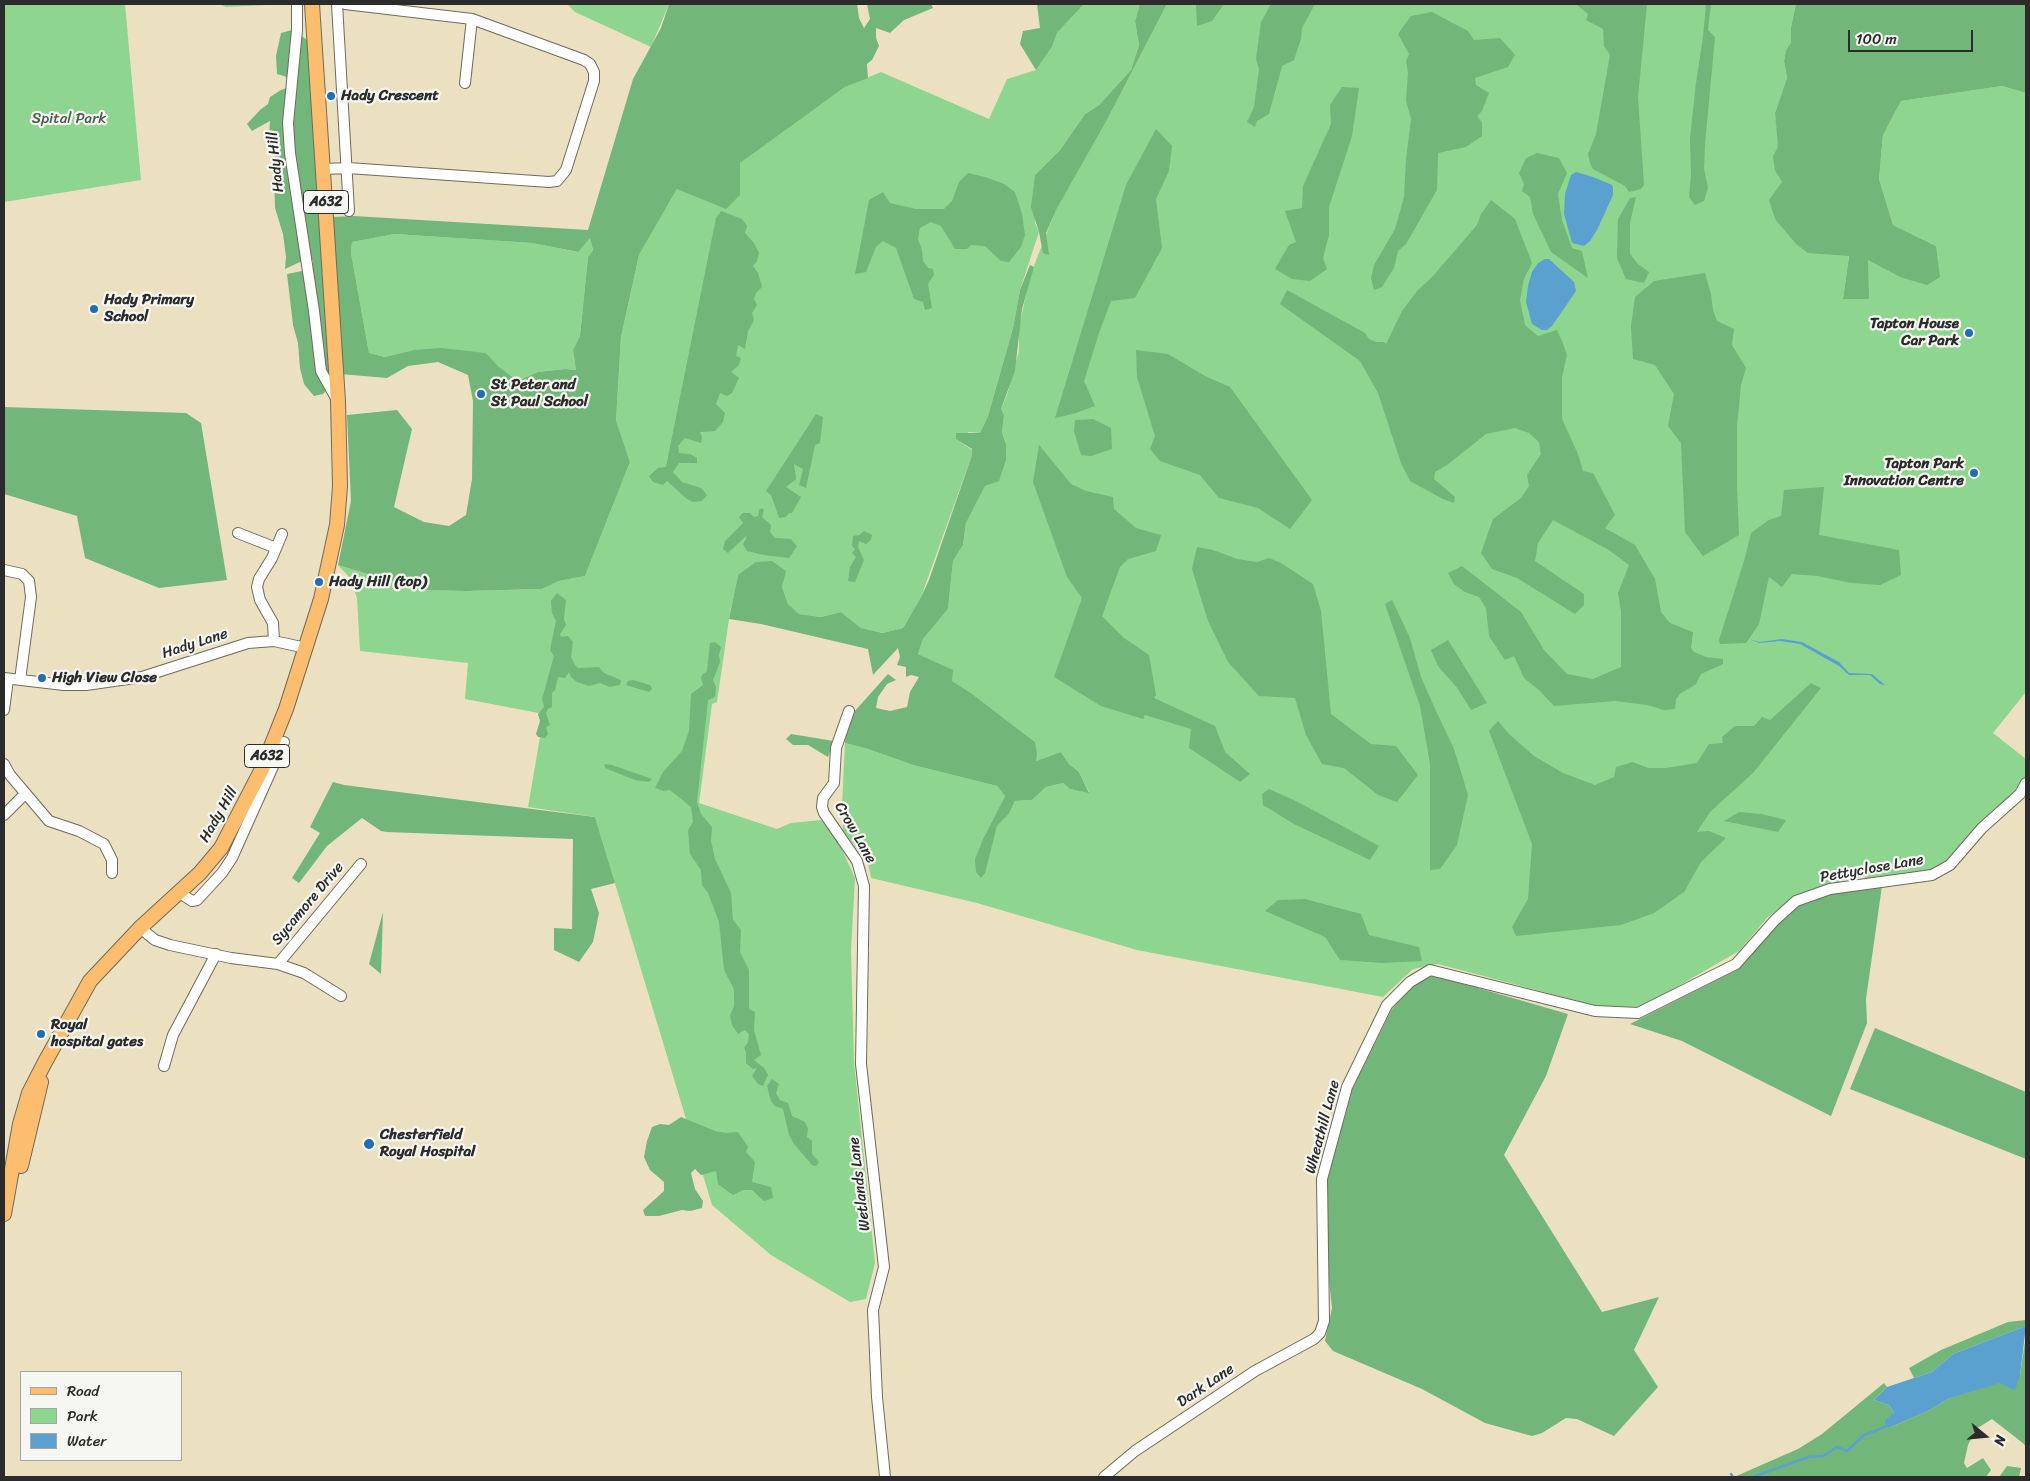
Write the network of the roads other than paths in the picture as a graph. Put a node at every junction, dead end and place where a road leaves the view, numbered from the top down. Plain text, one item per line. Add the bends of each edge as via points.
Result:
1 (297, 4) edge
2 (312, 4) edge
3 (337, 4) edge
4 (345, 4) edge
5 (472, 19) junction
6 (465, 83) dead end
7 (348, 168) junction
8 (324, 169) junction
9 (350, 211) dead end
10 (338, 401) junction
11 (238, 533) dead end
12 (282, 534) dead end
13 (276, 548) junction
14 (4, 570) edge
15 (274, 641) junction
16 (305, 654) junction
17 (6, 678) edge
18 (20, 680) junction
19 (4, 710) edge
20 (849, 711) dead end
21 (284, 742) dead end
22 (4, 764) edge
23 (2026, 783) edge
24 (25, 794) junction
25 (2023, 798) edge
26 (4, 815) edge
27 (361, 864) dead end
28 (112, 874) dead end
29 (864, 886) joint
30 (180, 893) junction
31 (140, 928) junction
32 (216, 954) junction
33 (278, 964) junction
34 (1430, 970) joint
35 (341, 996) dead end
36 (164, 1066) dead end
37 (4, 1214) edge
38 (1324, 1321) joint
39 (885, 1477) edge
40 (1104, 1477) edge

1 - 10 street, Hady Hill via 288,123 290,153 320,371
2 - 8 main road, Hady Hill / A632
3 - 7 street
4 - 5 street
5 - 6 street
5 - 7 street via 590,64 594,81 563,176 549,182
7 - 8 street
7 - 9 street
8 - 10 main road, Hady Hill / A632
10 - 16 main road, Hady Hill / A632 via 340,486 337,525
11 - 13 street
12 - 13 street
13 - 15 street via 257,587 272,623
14 - 18 street via 22,574 29,581 31,597
15 - 16 street, Hady Lane
15 - 18 street, Hady Lane via 248,643 142,678 86,685
16 - 30 main road, Hady Hill / A632 via 262,769 233,826 218,852
17 - 18 street, Hady Lane
17 - 19 street
20 - 29 street, Crow Lane via 836,748 834,783 823,798 822,807 861,867
21 - 30 street, Hady Hill via 232,858 222,873 197,900
22 - 24 street
23 - 25 street, Pettyclose Lane
24 - 26 street
24 - 28 street via 49,821 104,844 112,860
25 - 34 street, Pettyclose Lane via 1982,828 1950,865 1932,875 1830,889 1796,901 1736,964 1638,1013 1595,1011
27 - 33 street, Sycamore Drive
29 - 39 street, Wetlands Lane via 861,1064 884,1267 873,1310
30 - 31 main road, Hady Hill / A632
31 - 32 street, Sycamore Drive via 155,940
31 - 37 main road, Hady Hill / A632 via 90,981 44,1062
32 - 33 street, Sycamore Drive
32 - 36 street via 173,1035
33 - 35 street, Sycamore Drive via 304,972
34 - 38 street, Wheathill Lane via 1410,982 1387,1005 1347,1087 1322,1179
38 - 40 street, Dark Lane via 1314,1339 1255,1371 1135,1452

